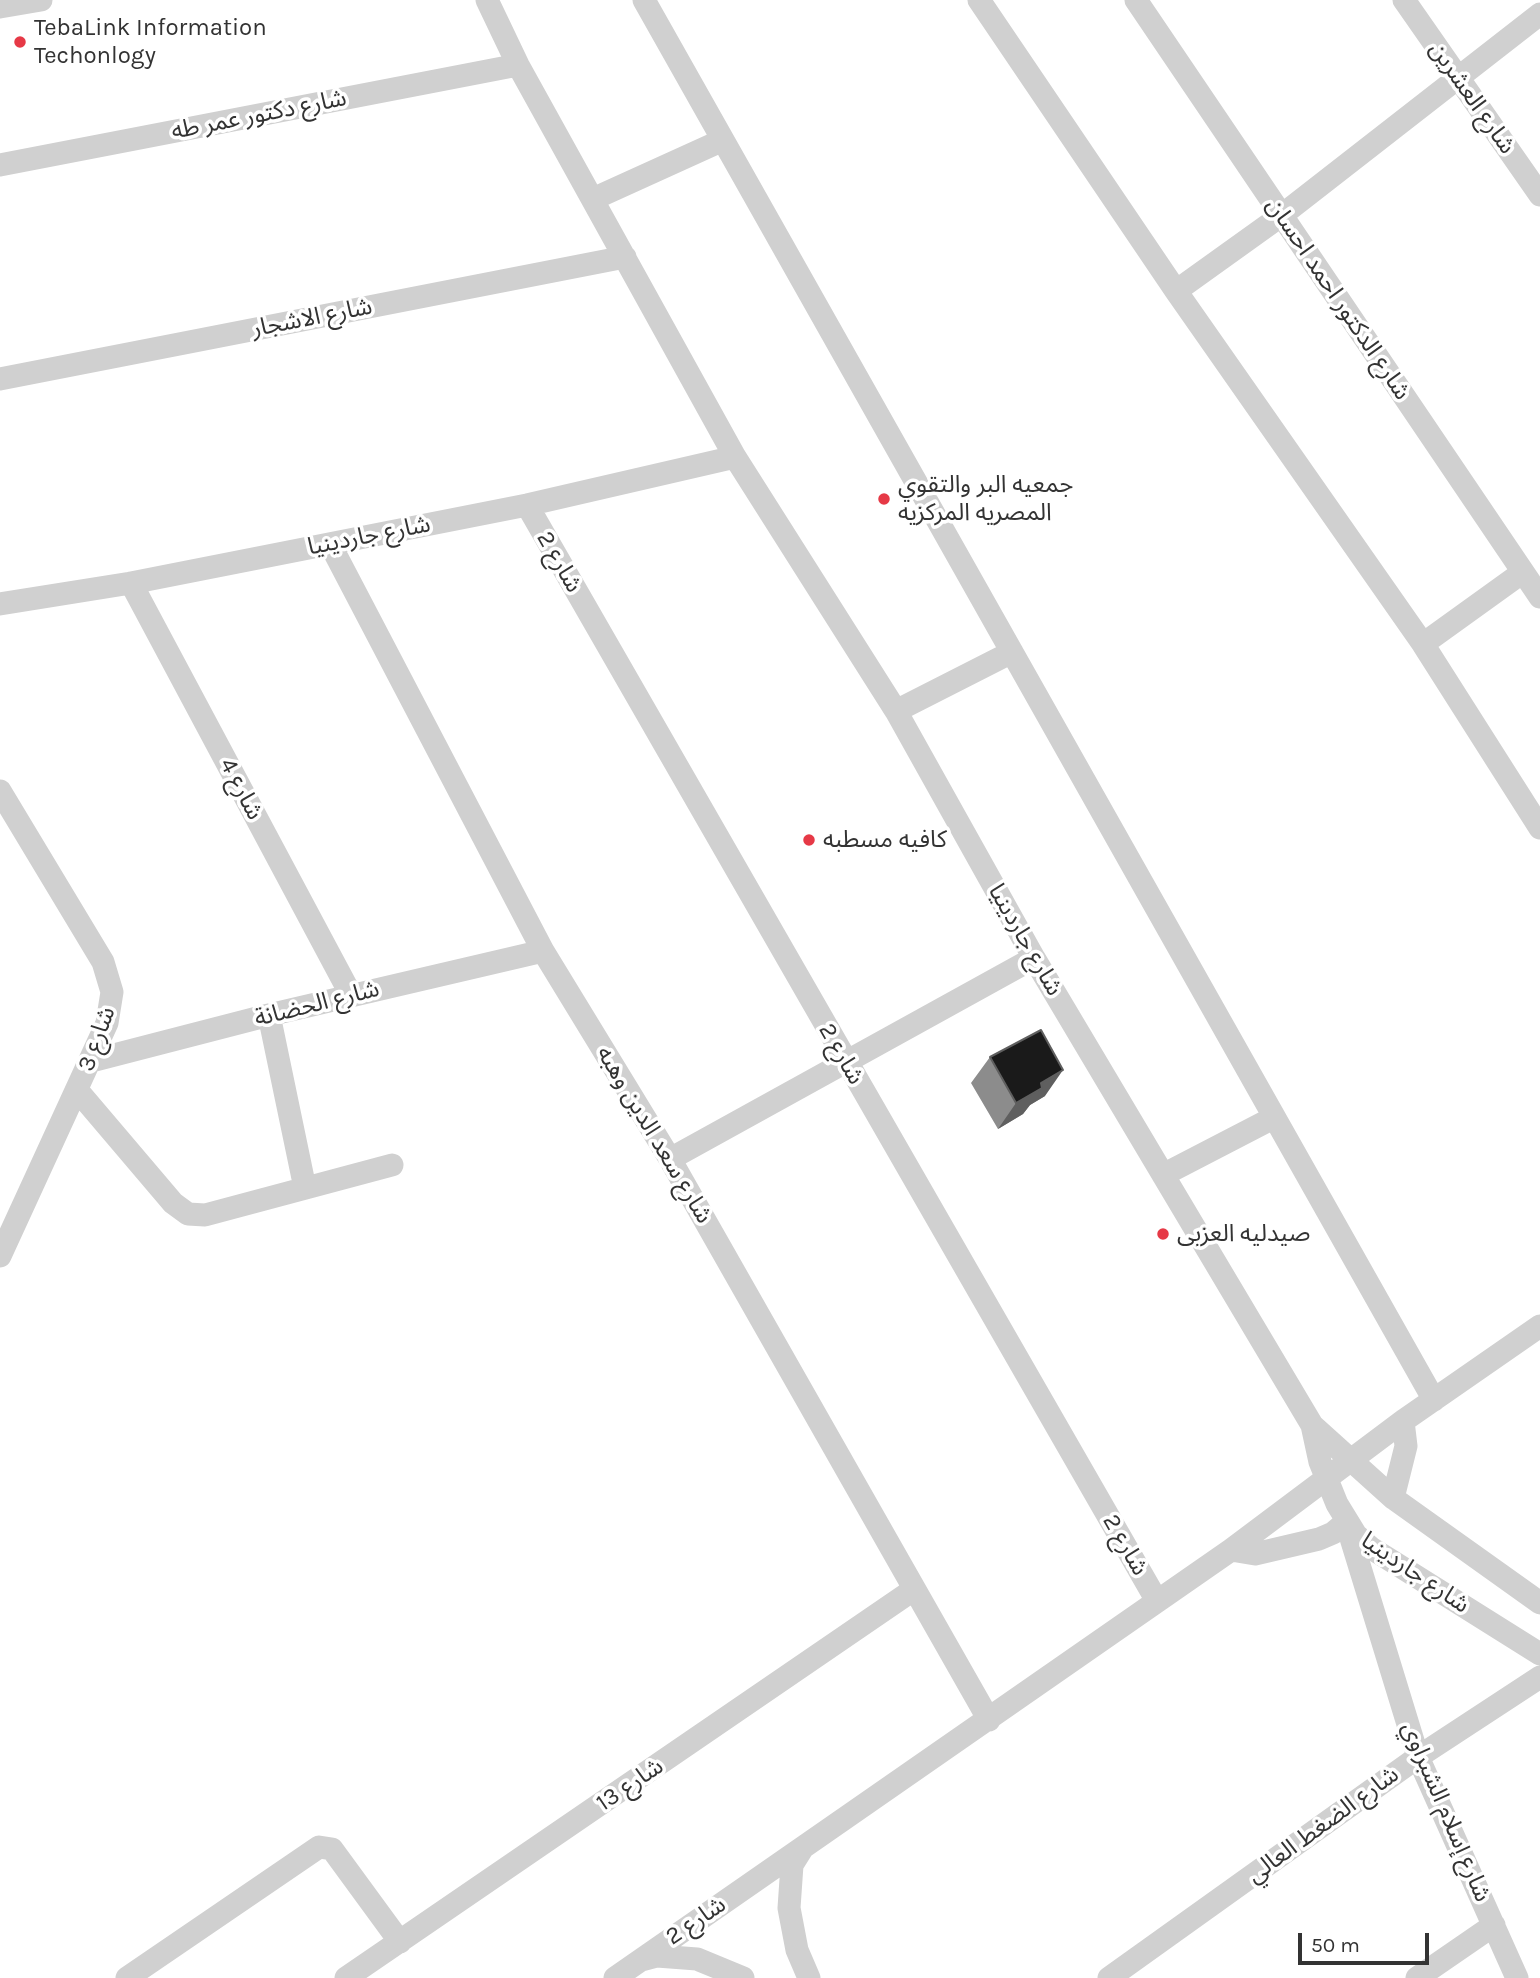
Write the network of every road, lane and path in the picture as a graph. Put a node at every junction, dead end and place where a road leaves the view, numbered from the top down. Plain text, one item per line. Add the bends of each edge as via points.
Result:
1 (41, 0) edge
2 (487, 0) edge
3 (644, 0) edge
4 (1136, 0) edge
5 (1404, 0) edge
6 (981, 5) edge
7 (0, 7) edge
8 (1540, 14) edge
9 (518, 65) junction
10 (1460, 79) junction
11 (723, 139) junction
12 (0, 165) edge
13 (1540, 195) edge
14 (593, 199) junction
15 (1282, 215) junction
16 (625, 257) junction
17 (1177, 292) junction
18 (0, 379) edge
19 (736, 457) junction
20 (527, 505) junction
21 (330, 544) junction
22 (1523, 572) junction
23 (131, 583) junction
24 (1540, 597) edge
25 (0, 604) edge
26 (1423, 644) junction
27 (1012, 652) junction
28 (896, 711) junction
29 (0, 791) edge
30 (1540, 828) edge
31 (543, 951) junction
32 (1034, 958) junction
33 (351, 995) junction
34 (269, 1015) junction
35 (91, 1061) junction
36 (846, 1061) junction
37 (77, 1090) junction
38 (1273, 1118) junction
39 (670, 1159) junction
40 (391, 1165) dead end
41 (1163, 1175) junction
42 (305, 1188) junction
43 (0, 1256) edge
44 (1540, 1326) edge
45 (1434, 1400) junction
46 (1403, 1422) junction
47 (1312, 1425) junction
48 (1351, 1461) junction
49 (1328, 1480) junction
50 (1393, 1498) junction
51 (1346, 1522) junction
52 (1231, 1550) junction
53 (913, 1590) junction
54 (1157, 1601) junction
55 (1540, 1603) edge
56 (1540, 1654) edge
57 (1538, 1683) edge
58 (989, 1720) junction
59 (1418, 1756) junction
60 (802, 1849) junction
61 (1494, 1925) junction
62 (400, 1942) junction
63 (638, 1961) junction
64 (127, 1978) edge
65 (346, 1978) edge
66 (615, 1978) edge
67 (743, 1978) edge
68 (809, 1978) edge
69 (1109, 1978) edge
70 (1417, 1978) edge
71 (1517, 1978) edge

1 - 7 street
2 - 9 street, شارع جاردينيا
3 - 11 street
4 - 15 street, شارع الدكتور احمد احسان
5 - 10 street, شارع العشرين
6 - 17 street
8 - 10 street
9 - 12 street, شارع دكتور عمر طه
9 - 14 street, شارع جاردينيا
10 - 13 street, شارع العشرين
10 - 15 street
11 - 14 street
11 - 27 street
14 - 16 street, شارع جاردينيا
15 - 17 street
15 - 22 street, شارع الدكتور احمد احسان
16 - 18 street, شارع الاشجار
16 - 19 street, شارع جاردينيا
17 - 26 street
19 - 20 street, شارع جاردينيا
19 - 28 street, شارع جاردينيا
20 - 21 street, شارع جاردينيا
20 - 36 street, شارع 2
21 - 23 street, شارع جاردينيا
21 - 31 street, شارع سعد الدين وهبه
22 - 24 street, شارع الدكتور احمد احسان
22 - 26 street
23 - 25 street, شارع جاردينيا
23 - 33 street, شارع 4
26 - 30 street
27 - 28 street
27 - 38 street
28 - 32 street, شارع جاردينيا
29 - 35 street, شارع 3 via 109,977 112,1008
31 - 33 street, شارع الحضانة
31 - 39 street, شارع سعد الدين وهبه
32 - 36 street
32 - 41 street, شارع جاردينيا
33 - 34 street, شارع الحضانة
34 - 35 street, شارع الحضانة
34 - 42 street
35 - 37 street, شارع 3
36 - 39 street
36 - 54 street, شارع 2
37 - 42 street via 173,1203 188,1214 205,1215
37 - 43 street, شارع 3
38 - 41 street
38 - 45 street
39 - 53 street, شارع سعد الدين وهبه
40 - 42 street
41 - 47 street, شارع جاردينيا
44 - 45 street, شارع 2
45 - 46 street, شارع 2
46 - 48 street, شارع 2
46 - 50 street via 1406,1446
47 - 48 street, شارع جاردينيا
47 - 49 street, شارع جاردينيا
48 - 49 street, شارع 2
48 - 50 street, شارع جاردينيا
49 - 51 street, شارع جاردينيا
49 - 52 street, شارع 2
50 - 55 street, شارع جاردينيا
51 - 52 street via 1319,1539 1255,1554
51 - 56 street, شارع جاردينيا via 1371,1548
51 - 59 street, شارع إسلام الشبراوي
52 - 54 street, شارع 2
53 - 58 street, شارع سعد الدين وهبه
53 - 62 street, شارع 13
54 - 58 street, شارع 2
57 - 59 street, شارع الضغط العالي
58 - 60 street, شارع 2
59 - 61 street, شارع إسلام الشبراوي
59 - 69 street, شارع الضغط العالي
60 - 63 street, شارع 2
60 - 68 street via 792,1865 789,1908 797,1951
61 - 70 street
61 - 71 street, شارع إسلام الشبراوي
62 - 64 street via 332,1849 319,1847
62 - 65 street, شارع 13
63 - 66 street, شارع 2
63 - 67 street via 657,1956 697,1959

